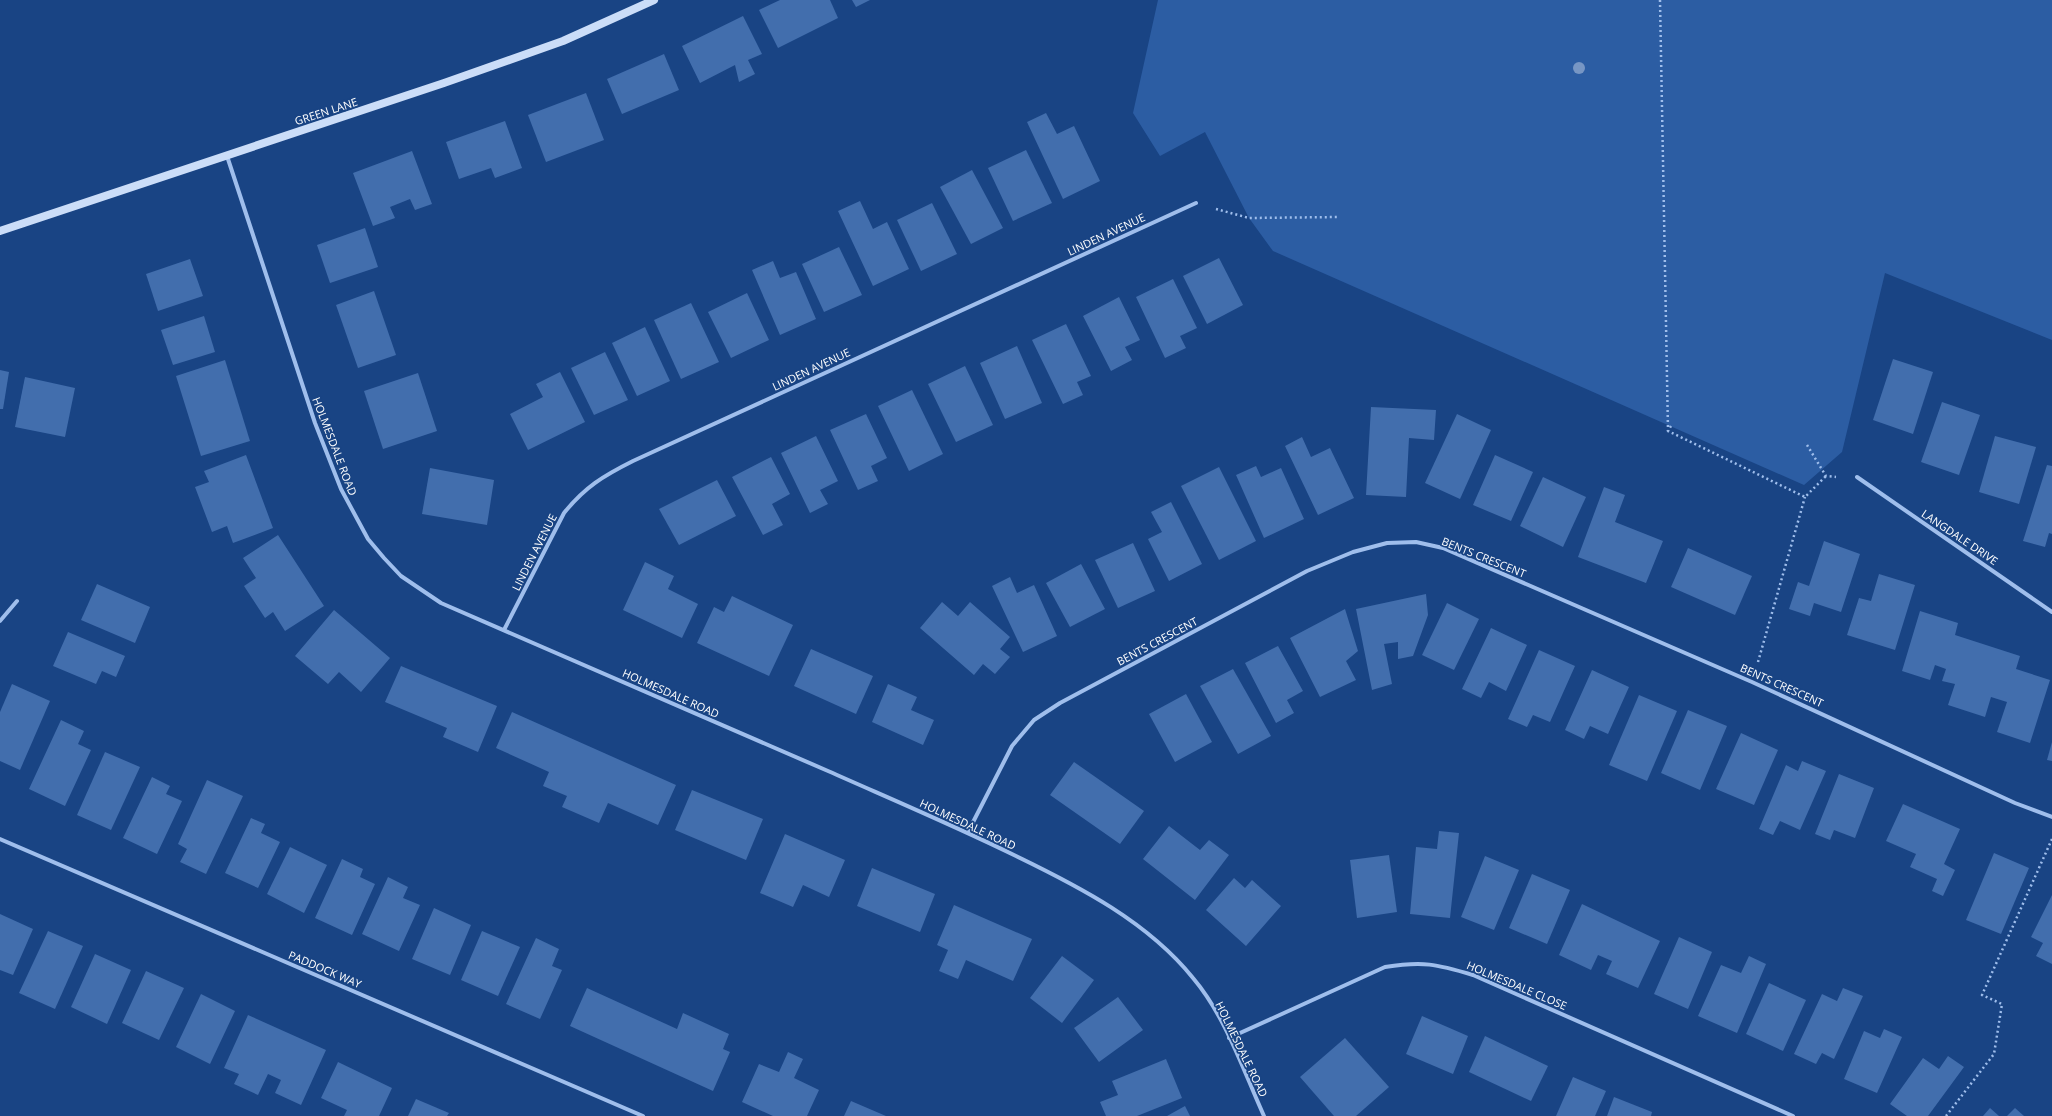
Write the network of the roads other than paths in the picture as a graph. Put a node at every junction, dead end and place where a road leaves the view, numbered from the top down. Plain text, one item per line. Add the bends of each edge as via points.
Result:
1 (654, 0) edge
2 (227, 156) junction
3 (1196, 203) road end
4 (0, 231) edge
5 (1857, 477) road end
6 (17, 601) dead end
7 (2052, 612) edge
8 (0, 620) edge
9 (504, 630) junction
10 (2052, 817) edge
11 (968, 832) junction
12 (0, 839) edge
13 (1229, 1038) junction
14 (643, 1116) edge
15 (1264, 1116) edge
16 (1793, 1116) edge

1 - 2 main road, GREEN LANE via 563,41
2 - 4 main road, GREEN LANE
2 - 9 street, HOLMESDALE ROAD via 315,423 341,489 368,539 401,576 441,603
3 - 9 street, LINDEN AVENUE via 633,460 599,478 576,498 564,513
5 - 7 street, LANGDALE DRIVE
6 - 8 street
9 - 11 street, HOLMESDALE ROAD
10 - 11 street, BENTS CRESCENT via 2008,800 1752,682 1443,548 1416,542 1388,543 1353,552 1307,571 1060,703 1034,720 1012,746
11 - 13 street, HOLMESDALE ROAD via 1058,876 1132,921 1167,950 1193,978 1213,1006
12 - 14 street, PADDOCK WAY
13 - 15 street, HOLMESDALE ROAD
13 - 16 street, HOLMESDALE CLOSE via 1385,967 1412,962 1437,964 1473,975

